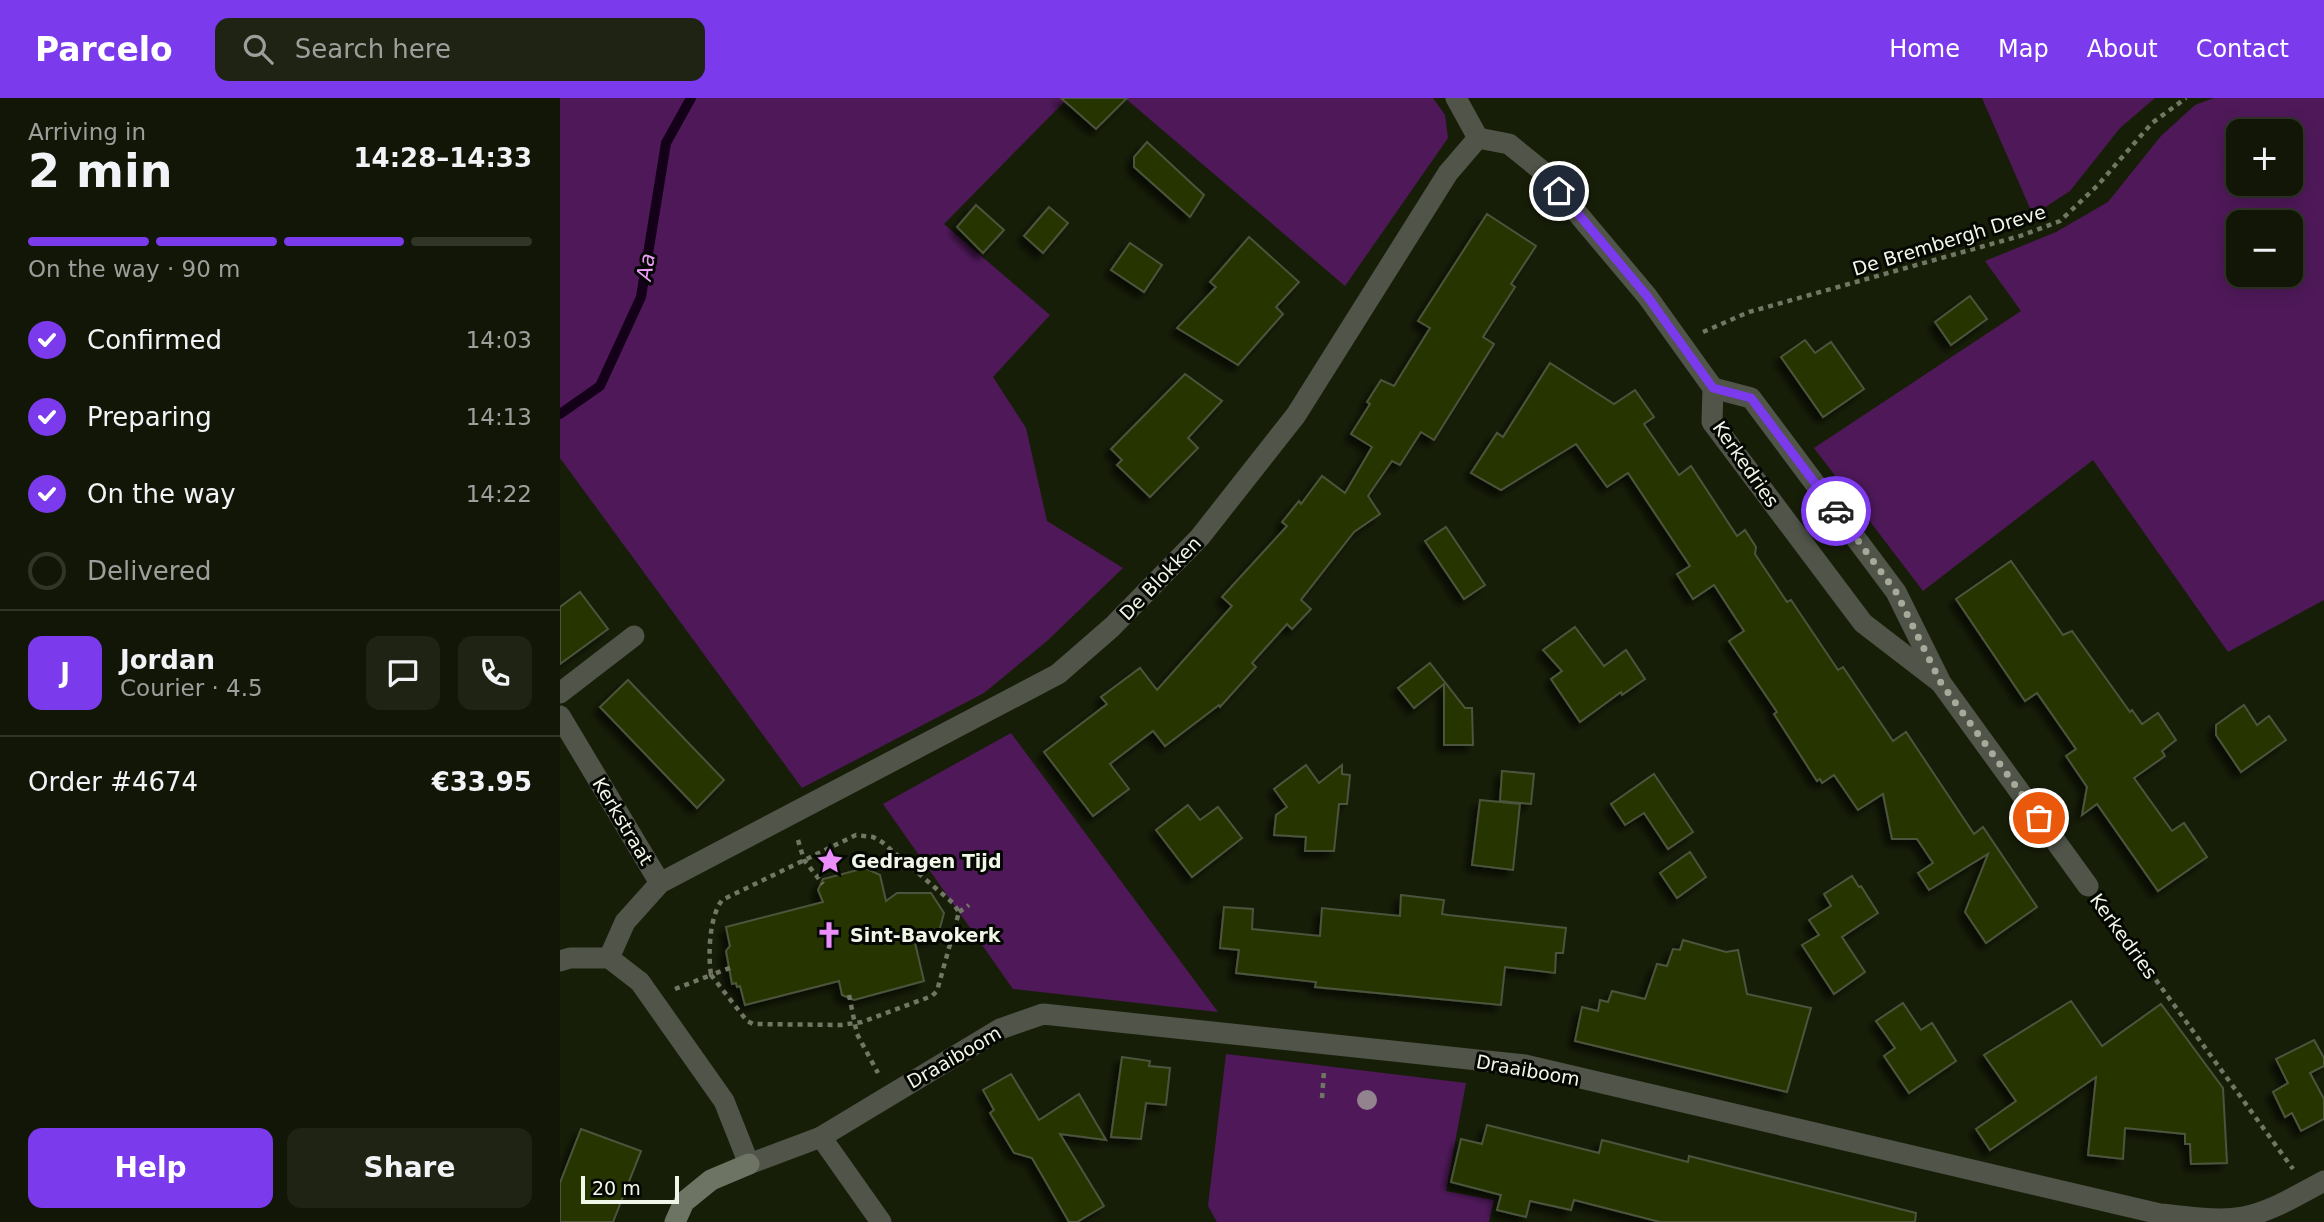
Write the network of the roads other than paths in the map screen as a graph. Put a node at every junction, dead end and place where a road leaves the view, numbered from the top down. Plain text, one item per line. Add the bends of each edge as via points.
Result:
1 (1456, 98) edge
2 (1478, 138) junction
3 (1713, 388) junction
4 (634, 636) dead end
5 (1941, 683) junction
6 (560, 694) edge
7 (560, 716) edge
8 (660, 883) junction
9 (2088, 886) road end
10 (610, 958) junction
11 (560, 961) edge
12 (821, 1137) junction
13 (749, 1164) junction
14 (2316, 1185) edge
15 (675, 1222) edge
16 (881, 1222) edge

1 - 2 street
2 - 3 street via 1508,144 1541,170 1647,296
2 - 8 street, De Blokken via 1448,173 1296,415 1200,537 1112,627 1058,674
3 - 5 street, Kerkedries via 1751,398 1896,592
3 - 5 street, Kerkedries via 1712,422 1863,623
4 - 6 street
5 - 9 street, Kerkedries
7 - 8 street, Kerkstraat
8 - 10 street, Kerkstraat via 625,922
10 - 11 street
10 - 13 street via 640,982 724,1101
12 - 13 street, Draaiboom
12 - 14 street, Draaiboom via 1000,1029 1042,1014 1525,1065 2160,1213 2209,1219 2243,1217
12 - 16 street
13 - 15 street via 710,1180 684,1202

